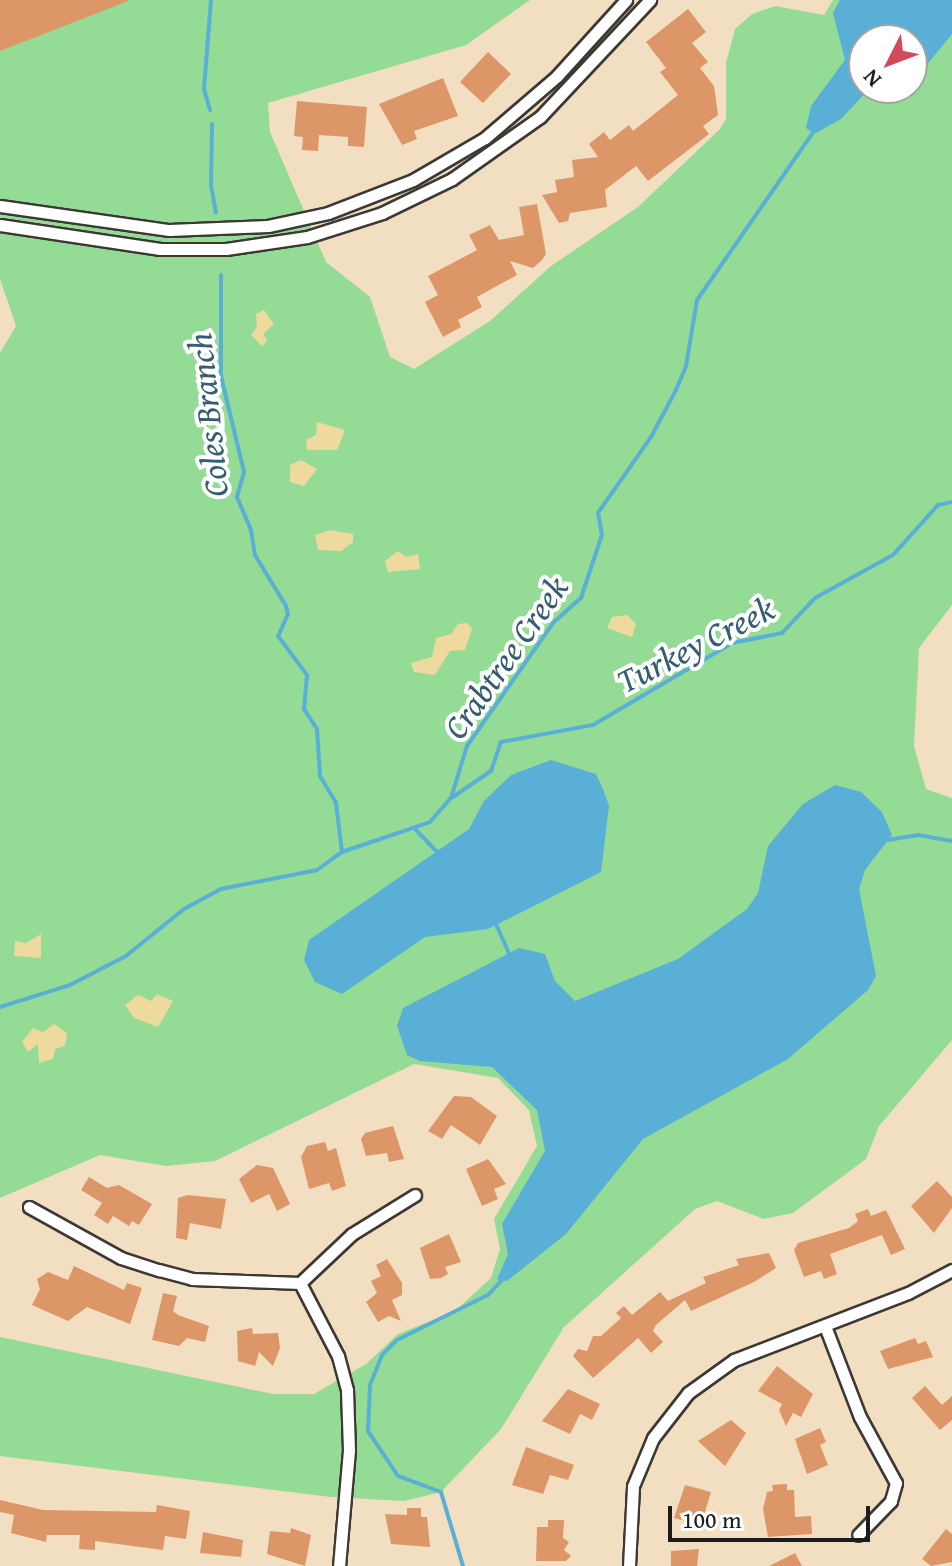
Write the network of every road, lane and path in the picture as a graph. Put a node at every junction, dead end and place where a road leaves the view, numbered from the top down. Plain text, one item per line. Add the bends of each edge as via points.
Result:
1 (626, 0) edge
2 (650, 0) edge
3 (0, 206) edge
4 (0, 225) edge
5 (415, 1195) dead end
6 (29, 1207) dead end
7 (952, 1270) edge
8 (300, 1283) junction
9 (825, 1326) junction
10 (858, 1535) dead end
11 (339, 1566) edge
12 (629, 1566) edge

1 - 3 street via 509,120 436,168 349,207 268,226 169,230
2 - 4 street via 585,74 523,130 452,179 382,213 307,237 226,249 146,247
5 - 8 street via 352,1234
6 - 8 street via 121,1258 159,1270 192,1279
7 - 9 street
8 - 11 street via 338,1356 347,1390 349,1450
9 - 10 street via 860,1417 896,1483 891,1501
9 - 12 street via 734,1360 673,1408 645,1453 633,1486

